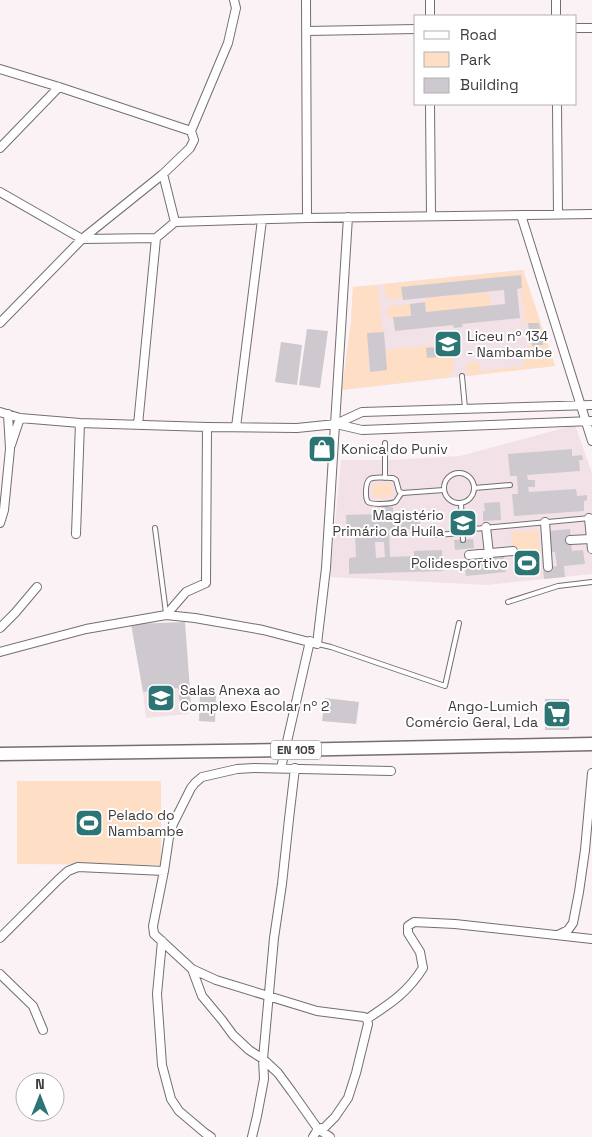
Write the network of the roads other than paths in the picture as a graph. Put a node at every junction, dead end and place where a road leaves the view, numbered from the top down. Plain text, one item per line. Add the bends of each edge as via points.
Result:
1 (234, 0) edge
2 (306, 0) edge
3 (430, 0) edge
4 (556, 0) edge
5 (430, 15) edge
6 (556, 15) edge
7 (577, 28) edge
8 (592, 28) edge
9 (307, 30) junction
10 (414, 30) edge
11 (0, 69) edge
12 (59, 87) junction
13 (430, 105) edge
14 (557, 105) edge
15 (192, 131) junction
16 (0, 148) edge
17 (163, 174) junction
18 (0, 192) edge
19 (558, 214) junction
20 (592, 214) edge
21 (521, 215) junction
22 (431, 216) junction
23 (348, 217) junction
24 (308, 218) junction
25 (262, 220) junction
26 (175, 222) junction
27 (82, 238) junction
28 (156, 238) junction
29 (0, 323) edge
30 (462, 376) dead end
31 (581, 405) junction
32 (592, 405) edge
33 (465, 408) junction
34 (4, 413) edge
35 (20, 418) junction
36 (589, 421) edge
37 (80, 423) junction
38 (336, 424) junction
39 (138, 425) junction
40 (207, 427) junction
41 (236, 427) junction
42 (592, 441) edge
43 (385, 443) dead end
44 (10, 449) junction
45 (384, 478) junction
46 (510, 485) dead end
47 (474, 488) junction
48 (444, 490) junction
49 (402, 493) junction
50 (461, 504) junction
51 (591, 518) edge
52 (545, 522) junction
53 (0, 523) edge
54 (155, 528) dead end
55 (486, 528) junction
56 (463, 531) junction
57 (76, 534) dead end
58 (435, 536) dead end
59 (591, 539) edge
60 (464, 540) dead end
61 (570, 540) dead end
62 (592, 549) edge
63 (513, 551) dead end
64 (489, 554) junction
65 (469, 555) dead end
66 (548, 567) dead end
67 (592, 582) edge
68 (37, 586) dead end
69 (508, 602) dead end
70 (166, 615) junction
71 (459, 624) dead end
72 (0, 628) edge
73 (313, 643) junction
74 (0, 652) edge
75 (592, 744) edge
76 (285, 750) junction
77 (0, 754) edge
78 (281, 768) junction
79 (295, 768) junction
80 (391, 771) dead end
81 (592, 773) edge
82 (164, 871) junction
83 (557, 936) junction
84 (0, 938) edge
85 (592, 939) edge
86 (162, 941) junction
87 (192, 968) junction
88 (0, 974) edge
89 (270, 997) junction
90 (367, 1019) junction
91 (43, 1030) dead end
92 (263, 1059) junction
93 (318, 1129) junction
94 (211, 1137) edge
95 (252, 1137) edge
96 (313, 1137) edge
97 (330, 1137) edge

1 - 15 street via 236,8 228,43
2 - 9 street
3 - 5 street
4 - 6 street
7 - 8 street
9 - 10 street
9 - 24 street
11 - 12 street
12 - 15 street
12 - 16 street
13 - 22 street
14 - 19 street
15 - 17 street via 194,140 190,148
17 - 26 street
17 - 27 street
18 - 27 street
19 - 20 street
19 - 21 street
21 - 22 street
21 - 31 street
22 - 23 street
23 - 24 street
23 - 38 street
24 - 25 street
25 - 26 street
25 - 41 street
26 - 28 street
27 - 28 street
27 - 29 street
28 - 39 street
30 - 33 lane
31 - 32 street
31 - 33 street
31 - 36 street
33 - 38 street via 362,412
34 - 35 street
34 - 44 street
35 - 37 street
35 - 44 street
36 - 38 street via 362,430
36 - 42 street
37 - 39 street
37 - 57 street
38 - 41 street via 297,428
38 - 73 street via 326,568
39 - 40 street
40 - 41 street
40 - 70 street via 206,583 186,592
43 - 45 lane
44 - 53 street
45 - 49 lane via 396,480
45 - 49 lane via 368,481 368,502 393,503
46 - 47 lane
47 - 48 lane via 469,477 459,473 447,479
47 - 50 lane via 473,496
48 - 49 lane
48 - 50 lane via 450,501
50 - 56 lane
51 - 52 lane
51 - 59 street
52 - 55 lane
52 - 66 street
54 - 70 lane
55 - 56 lane
55 - 64 street
56 - 58 lane
56 - 60 lane
59 - 61 street
59 - 62 street
63 - 64 street
64 - 65 street
67 - 69 lane via 558,586
68 - 72 street
70 - 73 street via 263,630
70 - 74 street via 86,629
71 - 73 lane via 445,686
73 - 76 street
75 - 76 main road, EN 105
76 - 77 main road, EN 105
76 - 78 street
78 - 79 street
78 - 82 street via 237,769 202,777 195,783 173,824
79 - 80 street
79 - 89 street
81 - 83 street via 585,850 574,916 568,930
82 - 84 street via 78,867 68,871
82 - 86 street via 152,926 154,934
83 - 85 street
83 - 90 street via 414,922 408,926 408,933 420,952 423,968 394,1001
86 - 87 street
86 - 94 street via 157,994 162,1065 171,1099 178,1111
87 - 89 street via 216,980
87 - 92 street via 202,996 233,1035
88 - 91 street via 32,1006
89 - 90 street via 317,1011
89 - 92 street
90 - 93 street via 348,1098 325,1127
92 - 93 street via 278,1073
92 - 95 street via 264,1079
93 - 96 street
93 - 97 street

